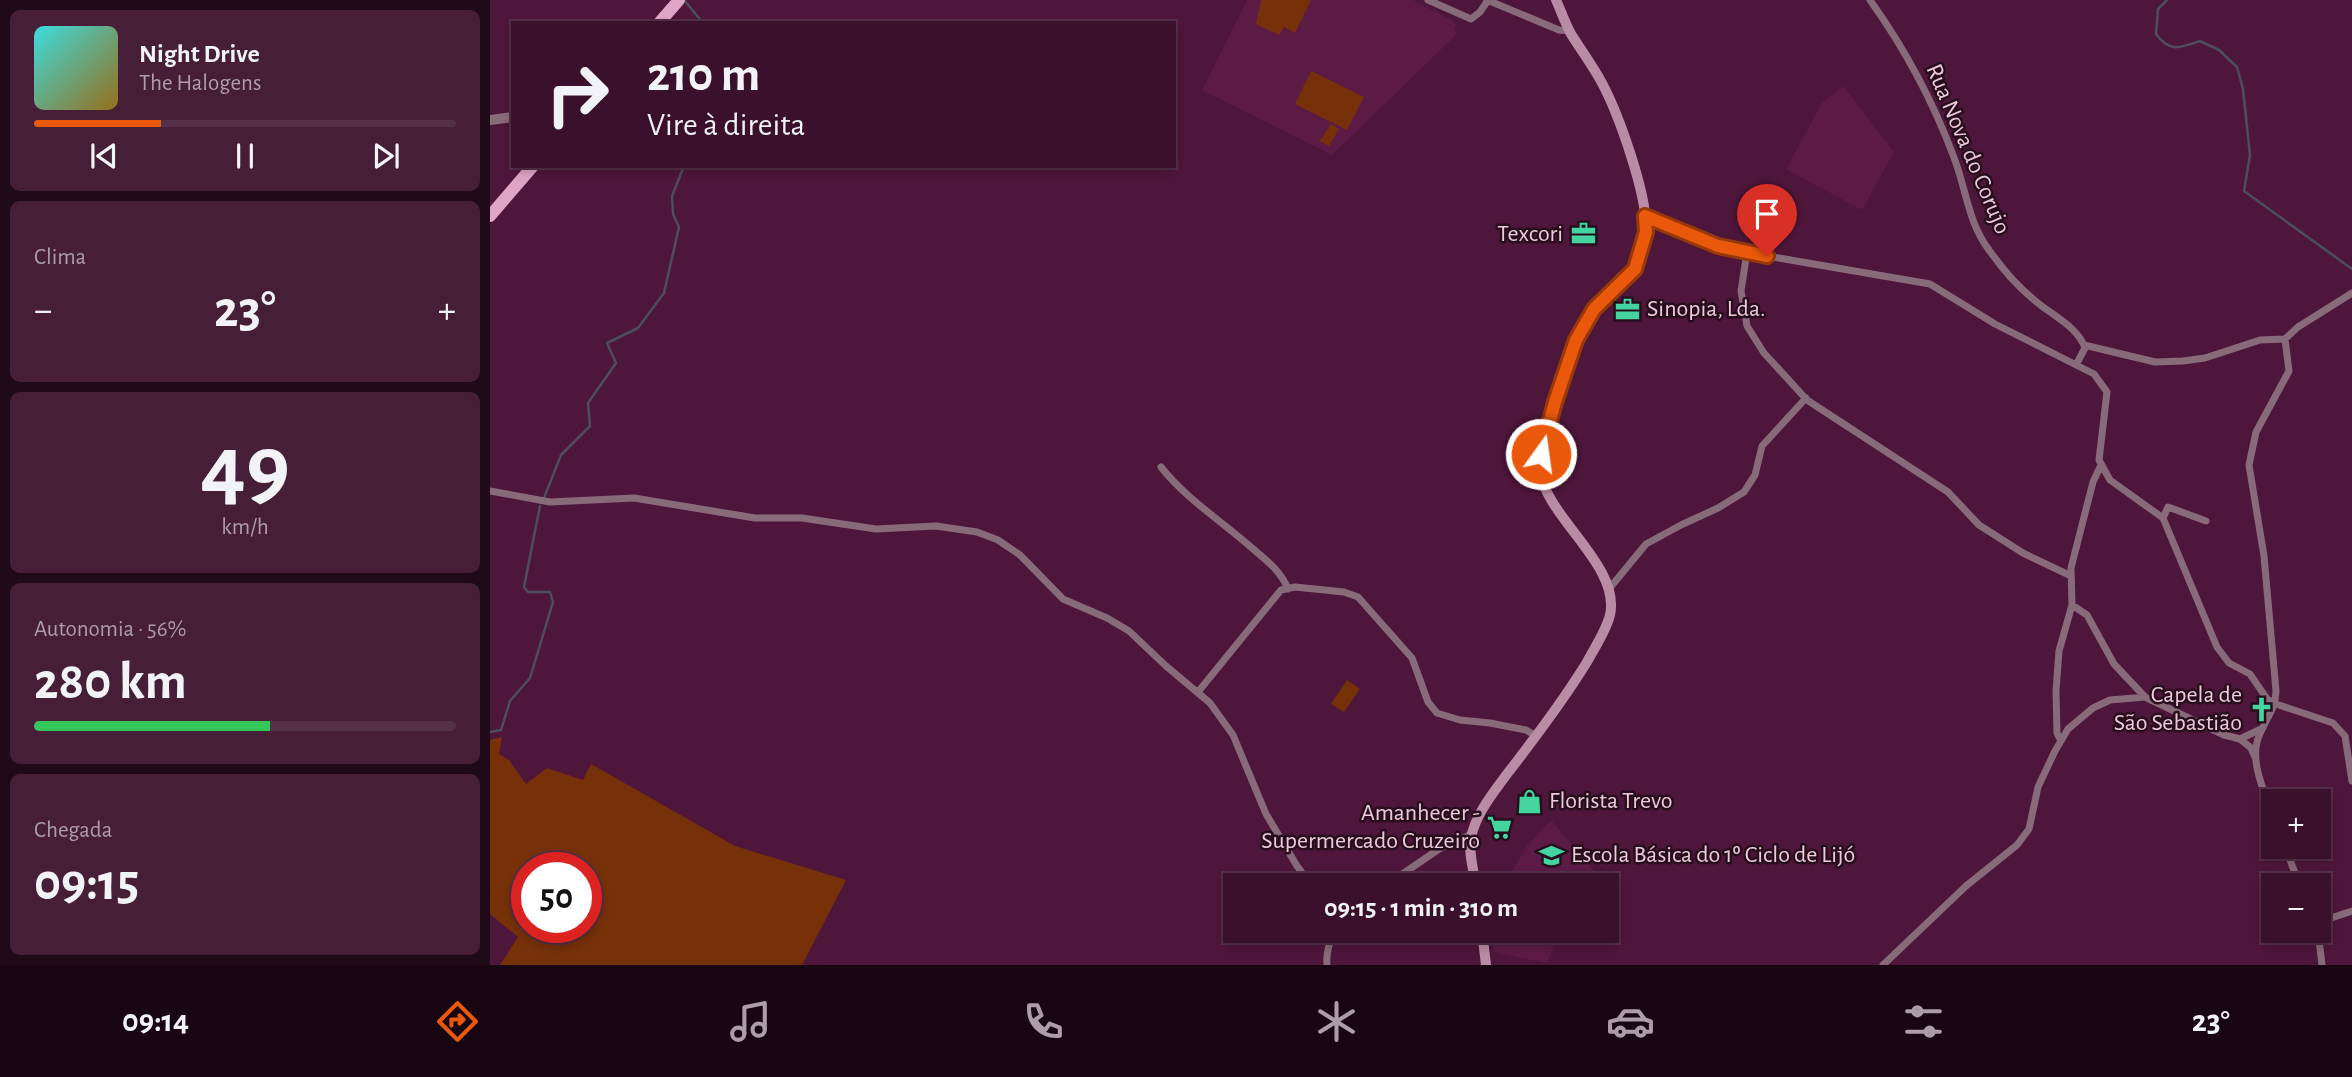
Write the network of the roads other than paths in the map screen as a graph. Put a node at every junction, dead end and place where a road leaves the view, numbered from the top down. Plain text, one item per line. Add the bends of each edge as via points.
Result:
1 (1428, 0) edge
2 (1488, 0) edge
3 (1556, 0) edge
4 (1870, 0) edge
5 (676, 3) edge
6 (661, 21) edge
7 (1570, 31) junction
8 (511, 117) edge
9 (490, 120) edge
10 (531, 168) edge
11 (490, 216) edge
12 (1645, 216) junction
13 (1747, 252) junction
14 (2352, 293) edge
15 (2285, 339) junction
16 (2084, 345) junction
17 (2076, 365) junction
18 (1806, 398) junction
19 (2101, 465) junction
20 (1161, 467) dead end
21 (490, 491) edge
22 (2162, 518) junction
23 (2206, 521) dead end
24 (2071, 576) junction
25 (1288, 589) junction
26 (1609, 589) junction
27 (2071, 604) junction
28 (1198, 692) junction
29 (2145, 697) junction
30 (2276, 704) junction
31 (2263, 728) junction
32 (2352, 728) edge
33 (1536, 736) junction
34 (2345, 736) junction
35 (2240, 739) junction
36 (2061, 741) junction
37 (2256, 759) junction
38 (2351, 766) edge
39 (2352, 780) edge
40 (2265, 789) edge
41 (1472, 834) junction
42 (1302, 873) edge
43 (1404, 873) edge
44 (1474, 873) edge
45 (2352, 911) edge
46 (2331, 918) edge
47 (1331, 943) edge
48 (1483, 943) edge
49 (2319, 943) edge
50 (1327, 965) edge
51 (1486, 965) edge
52 (1883, 965) edge
53 (2322, 965) edge

1 - 2 street via 1471,19
2 - 7 street
3 - 7 main road
4 - 16 street, Rua Nova do Corujo via 1900,41 1921,83 1988,249 2031,298 2082,337
5 - 6 main road
7 - 12 main road via 1604,87 1629,152
8 - 9 street
10 - 11 main road
12 - 13 street via 1718,246
12 - 26 main road via 1646,232 1635,269 1594,309 1576,340 1541,454 1540,470 1551,498
13 - 17 street via 1930,284
13 - 18 street via 1741,291 1747,326 1764,353
14 - 15 street
15 - 16 street via 2260,340 2205,358 2169,362
15 - 30 street via 2289,371 2256,432 2249,465 2264,556
16 - 17 street
17 - 19 street via 2094,374 2107,392
18 - 24 street via 1948,492 1979,525
18 - 26 street via 1762,446 1755,475 1744,492 1646,544
19 - 22 street via 2110,480
19 - 24 street via 2082,517
20 - 25 street via 1271,564
21 - 28 street via 550,502 634,498 755,518 802,518 876,529 936,526 977,533 1020,555 1063,599 1129,631
22 - 23 street via 2168,506
22 - 30 street via 2217,647 2229,663 2250,674 2267,699
24 - 27 street
25 - 28 street via 1281,590
25 - 33 street via 1358,597 1412,658 1428,702 1437,713 1526,730
26 - 33 main road via 1610,615 1599,641
27 - 29 street via 2087,615 2114,664
27 - 36 street via 2059,651 2056,691
28 - 42 street via 1233,734 1266,814
29 - 35 street
29 - 36 street via 2110,700 2093,708
30 - 31 street
30 - 34 street via 2333,723
31 - 35 street
31 - 37 street
32 - 34 street
33 - 41 main road via 1490,798
34 - 38 street
35 - 37 street
36 - 52 street via 2038,787 2029,829 2017,845
37 - 40 street
38 - 39 street
41 - 43 street via 1438,849
41 - 44 main road
45 - 46 street
47 - 50 street
48 - 51 main road
49 - 53 street

